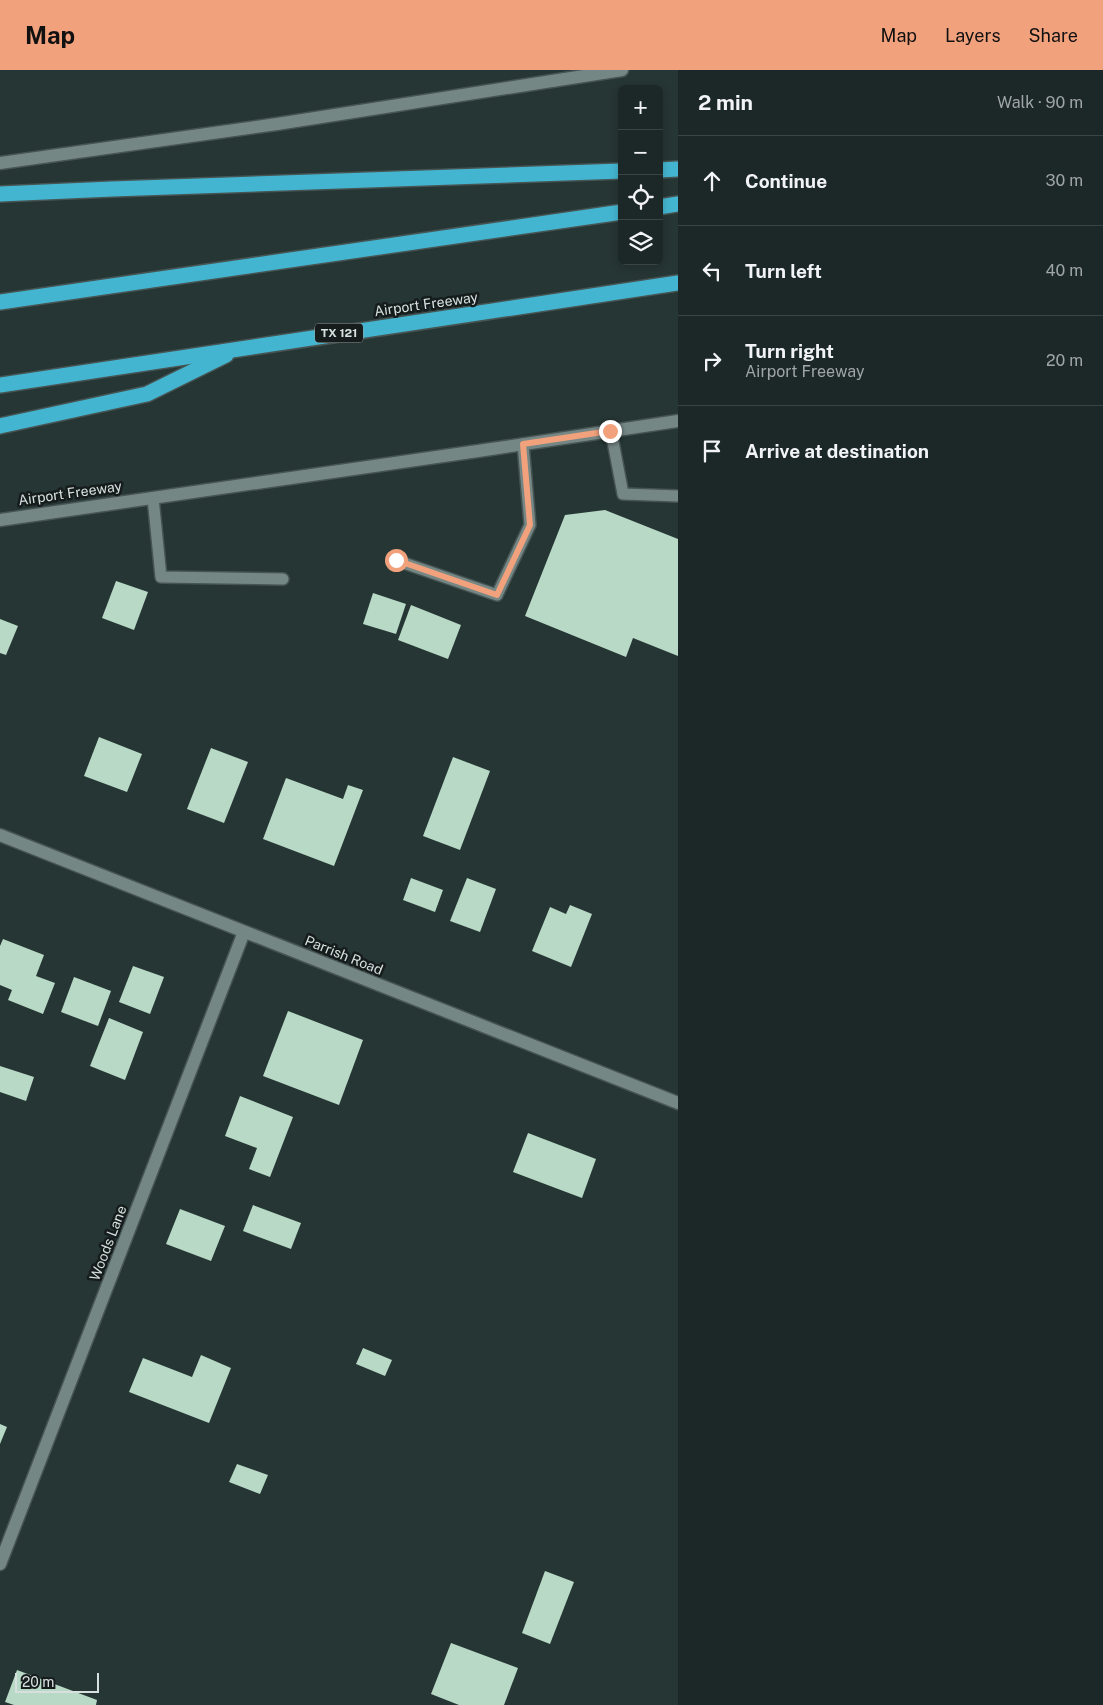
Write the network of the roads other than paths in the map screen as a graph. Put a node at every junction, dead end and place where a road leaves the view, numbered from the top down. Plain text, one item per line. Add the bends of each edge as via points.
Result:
1 (622, 70) edge
2 (0, 163) edge
3 (678, 169) edge
4 (663, 170) edge
5 (618, 171) edge
6 (0, 194) edge
7 (678, 204) edge
8 (663, 206) edge
9 (618, 213) edge
10 (678, 283) edge
11 (0, 302) edge
12 (240, 348) junction
13 (0, 385) edge
14 (678, 421) edge
15 (0, 426) edge
16 (610, 431) junction
17 (523, 444) junction
18 (678, 496) edge
19 (153, 498) junction
20 (0, 520) edge
21 (396, 560) dead end
22 (283, 579) dead end
23 (0, 835) edge
24 (244, 932) junction
25 (678, 1103) edge
26 (0, 1564) edge

1 - 2 street
3 - 4 highway
5 - 6 highway
7 - 8 highway
9 - 11 highway
10 - 12 highway, Airport Freeway / TX 121
12 - 13 highway, Airport Freeway / TX 121
12 - 15 highway via 147,394
14 - 16 street, Airport Freeway
16 - 17 street, Airport Freeway
16 - 18 lane via 623,494
17 - 19 street, Airport Freeway
17 - 21 lane via 530,525 497,595
19 - 20 street, Airport Freeway
19 - 22 lane via 161,577
23 - 24 street, Parrish Road
24 - 25 street, Parrish Road
24 - 26 street, Woods Lane

